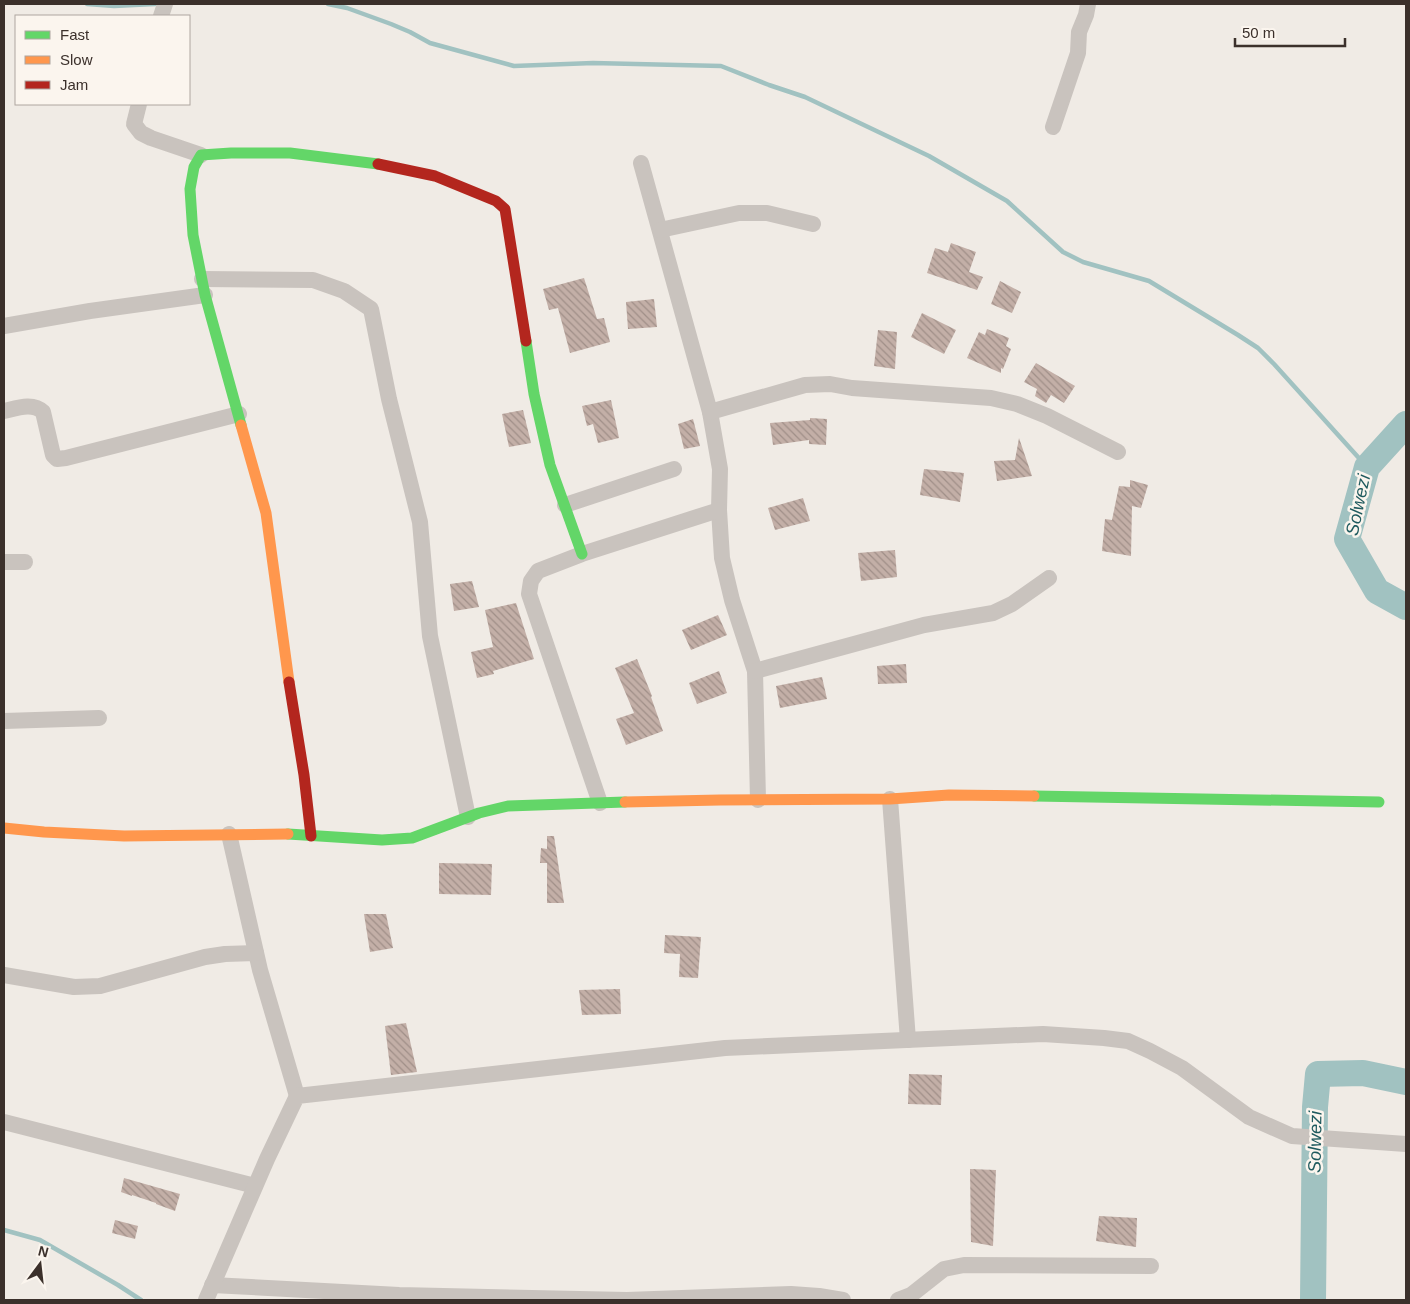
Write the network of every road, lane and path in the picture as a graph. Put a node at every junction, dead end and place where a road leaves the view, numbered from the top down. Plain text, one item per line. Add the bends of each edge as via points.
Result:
1 (1088, 4) edge
2 (139, 105) edge
3 (1053, 127) dead end
4 (201, 155) junction
5 (641, 163) dead end
6 (813, 224) dead end
7 (660, 230) junction
8 (204, 287) junction
9 (4, 326) edge
10 (4, 410) edge
11 (710, 412) junction
12 (239, 414) junction
13 (1118, 452) dead end
14 (674, 469) dead end
15 (565, 505) junction
16 (719, 510) junction
17 (582, 554) junction
18 (4, 562) edge
19 (25, 562) dead end
20 (1049, 578) dead end
21 (754, 671) junction
22 (99, 718) dead end
23 (4, 721) edge
24 (890, 799) junction
25 (758, 800) junction
26 (1379, 802) dead end
27 (600, 803) junction
28 (468, 817) junction
29 (4, 828) edge
30 (230, 834) junction
31 (311, 836) junction
32 (256, 954) junction
33 (4, 975) edge
34 (908, 1040) junction
35 (297, 1096) junction
36 (4, 1122) edge
37 (1406, 1144) edge
38 (255, 1186) junction
39 (1152, 1266) dead end
40 (212, 1285) junction
41 (206, 1300) edge
42 (843, 1300) edge
43 (898, 1300) edge

1 - 3 street via 1079,32 1078,53
2 - 4 street via 134,124 141,133
4 - 8 street via 194,167 190,189 193,235
4 - 15 street via 290,154 375,163 435,176 496,201 505,209 534,394 550,465
5 - 7 street
6 - 7 street via 767,213 739,213
7 - 11 street
8 - 9 street
8 - 12 street
8 - 28 street via 313,280 344,291 371,309 389,399 420,522 430,636
10 - 12 street via 38,407 43,412 53,455 57,459
11 - 13 street via 805,385 830,384 991,398 1047,416
11 - 16 street via 720,469
12 - 31 street via 266,513
14 - 15 street
15 - 17 street
16 - 17 street
16 - 21 street via 722,558
17 - 27 street via 538,571 531,581 529,594
18 - 19 street
20 - 21 street via 1012,604 992,613 924,624
21 - 25 street
22 - 23 street
24 - 25 street
24 - 26 street via 959,795
24 - 34 street
25 - 27 street
27 - 28 street via 508,806
28 - 31 street via 412,838 382,840
29 - 30 street via 124,836
30 - 31 street
30 - 32 street
32 - 33 street via 205,957 100,986 74,987
32 - 35 street
34 - 35 street via 725,1048
34 - 37 street via 1043,1034 1128,1041 1182,1068 1249,1116 1292,1136
35 - 38 street
36 - 38 street
38 - 40 street
39 - 43 street via 964,1265 944,1269 911,1295
40 - 41 street
40 - 42 street via 419,1296 627,1300 791,1294

